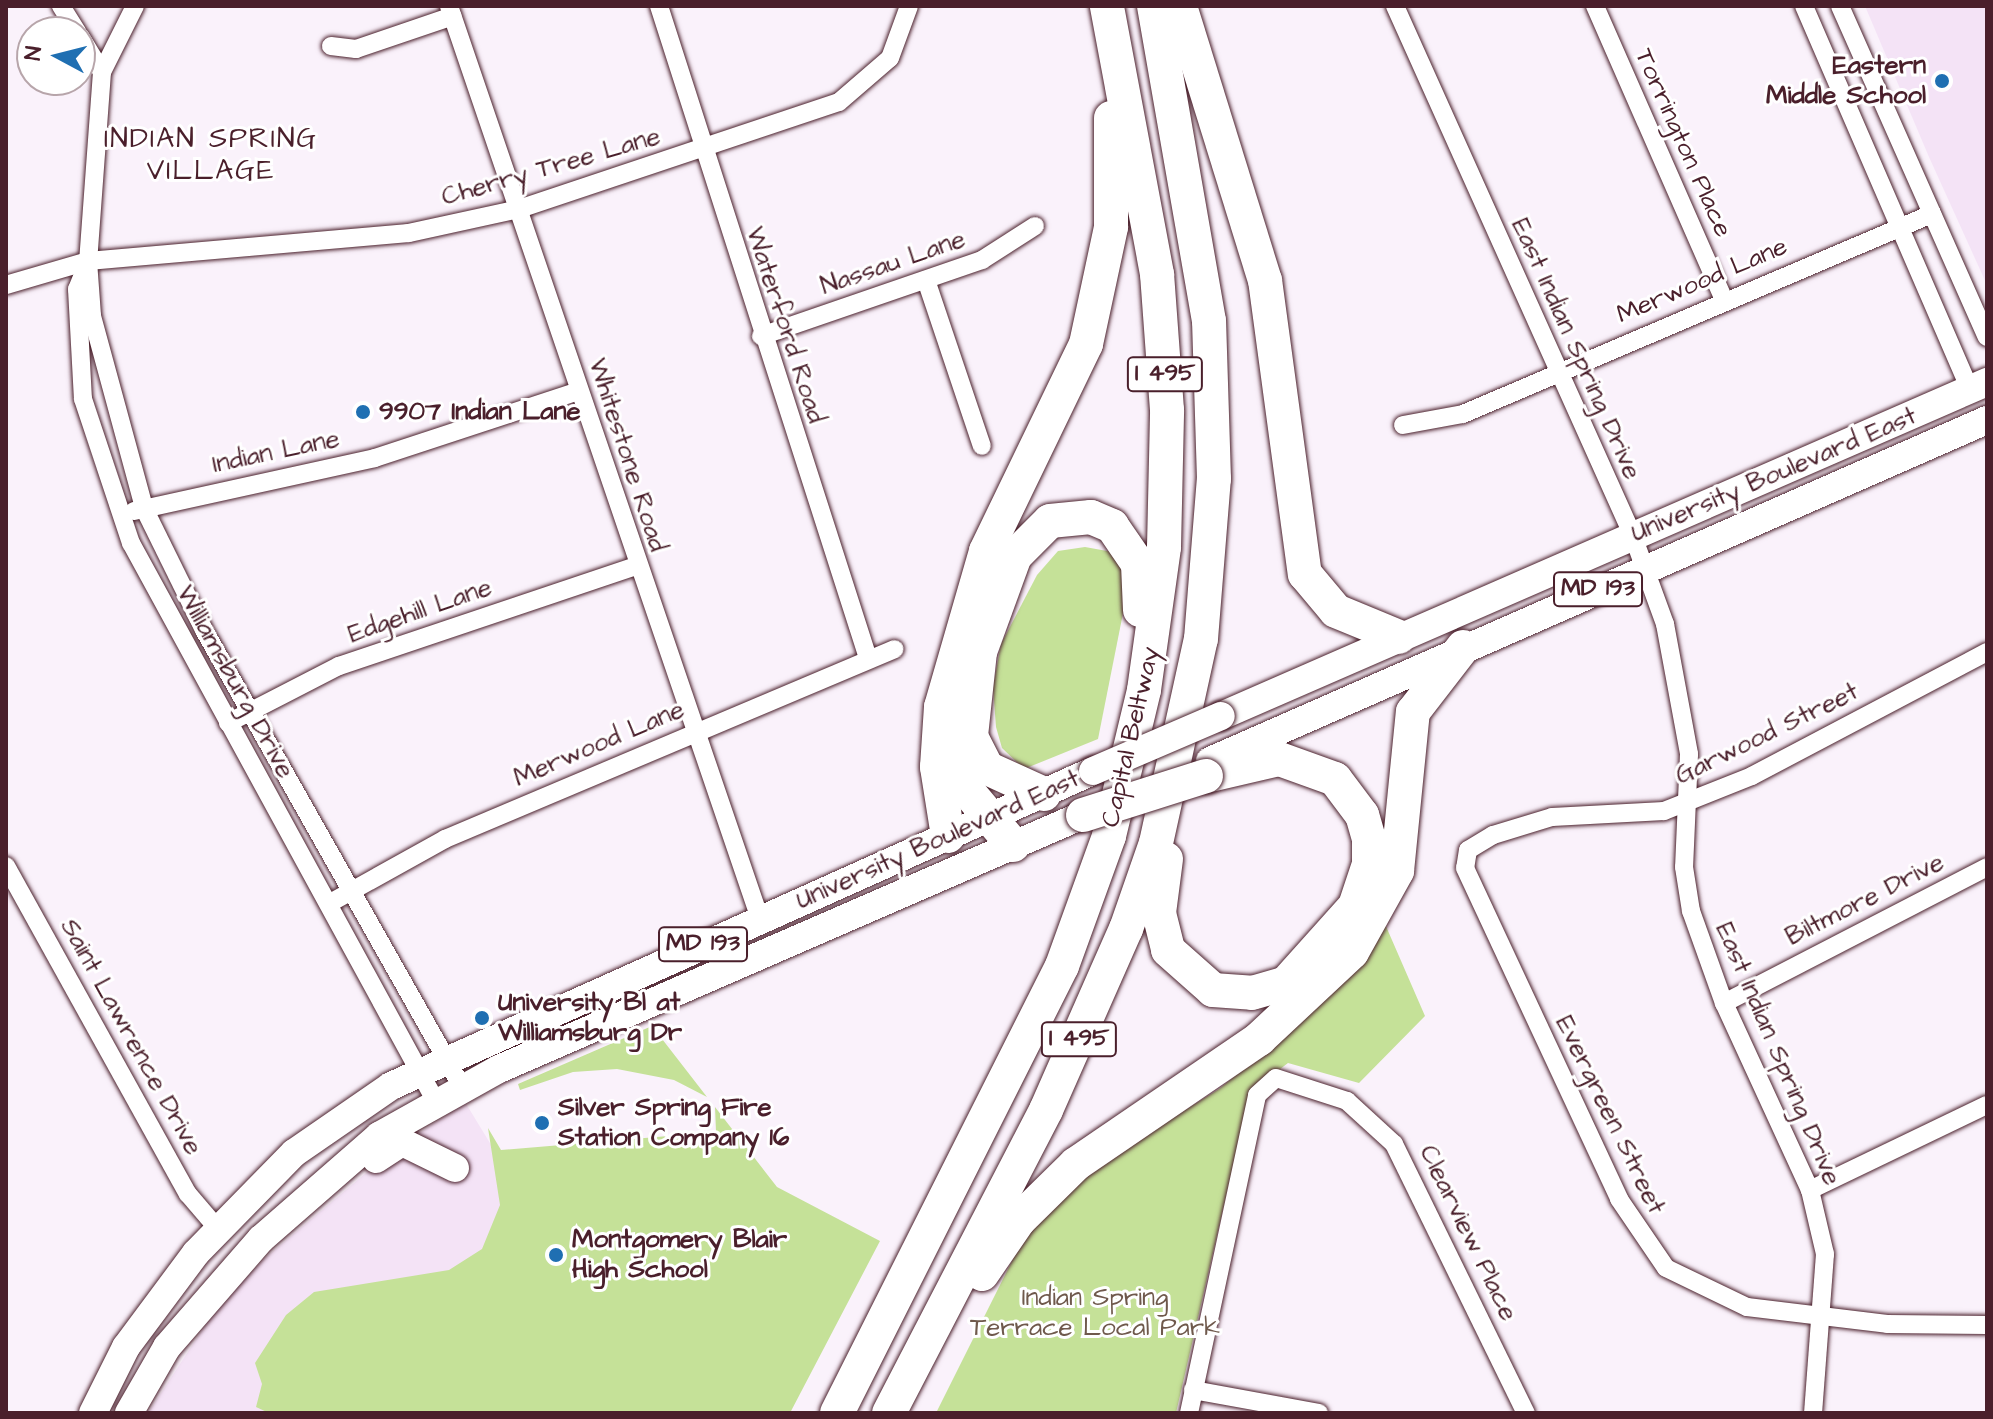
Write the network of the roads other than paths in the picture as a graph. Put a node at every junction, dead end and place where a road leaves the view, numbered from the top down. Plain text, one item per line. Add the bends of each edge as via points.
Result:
1 (135, 6) edge
2 (659, 6) edge
3 (909, 6) edge
4 (1105, 6) edge
5 (1154, 6) edge
6 (1180, 6) edge
7 (1395, 6) edge
8 (1595, 6) edge
9 (1804, 6) edge
10 (1840, 6) edge
11 (451, 11) edge
12 (331, 46) dead end
13 (96, 62) edge
14 (102, 72) junction
15 (699, 150) junction
16 (519, 209) junction
17 (1932, 214) junction
18 (1899, 223) junction
19 (1035, 226) dead end
20 (88, 261) junction
21 (926, 280) junction
22 (6, 285) edge
23 (1724, 300) junction
24 (761, 336) junction
25 (1987, 337) edge
26 (1555, 371) junction
27 (1978, 386) edge
28 (579, 391) junction
29 (1987, 420) edge
30 (1403, 425) dead end
31 (982, 446) dead end
32 (144, 508) junction
33 (120, 515) junction
34 (1633, 536) junction
35 (636, 566) junction
36 (1646, 568) junction
37 (1399, 637) junction
38 (1201, 639) junction
39 (1463, 647) junction
40 (895, 649) dead end
41 (955, 651) junction
42 (1987, 652) edge
43 (868, 658) junction
44 (252, 709) junction
45 (228, 723) junction
46 (692, 733) junction
47 (1132, 745) junction
48 (1208, 769) junction
49 (1044, 794) junction
50 (1685, 803) junction
51 (1083, 815) joint
52 (987, 819) junction
53 (948, 836) junction
54 (1013, 845) junction
55 (1468, 850) joint
56 (6, 866) edge
57 (1987, 867) edge
58 (353, 890) junction
59 (330, 903) junction
60 (760, 919) junction
61 (1724, 1003) junction
62 (448, 1059) junction
63 (420, 1071) junction
64 (462, 1087) junction
65 (436, 1102) junction
66 (1987, 1105) edge
67 (455, 1168) dead end
68 (331, 1176) junction
69 (1810, 1190) junction
70 (218, 1229) junction
71 (1824, 1316) junction
72 (1987, 1325) edge
73 (1193, 1390) junction
74 (93, 1413) edge
75 (129, 1413) edge
76 (837, 1413) edge
77 (891, 1413) edge
78 (1189, 1413) edge
79 (1319, 1413) edge
80 (1526, 1413) edge
81 (1813, 1413) edge

1 - 14 street
2 - 15 street, Waterford Road
3 - 15 street, Cherry Tree Lane via 890,58 859,90
4 - 41 highway via 1114,155 1098,303 1067,390 986,551
4 - 47 highway, Capital Beltway / I 495 via 1157,274 1167,410 1164,547
5 - 38 highway, Capital Beltway / I 495 via 1196,216 1210,337 1214,479
6 - 37 highway via 1265,280 1305,574 1336,611
7 - 26 street, East Indian Spring Drive
8 - 23 street, Torrington Place
9 - 18 street
10 - 17 street
11 - 12 street via 356,49
11 - 16 street, Whitestone Road
13 - 14 street
14 - 20 street, Williamsburg Drive
15 - 16 street, Cherry Tree Lane
15 - 24 street, Waterford Road
16 - 20 street, Cherry Tree Lane via 409,233
16 - 28 street, Whitestone Road
17 - 18 street, Merwood Lane
17 - 25 street
18 - 23 street, Merwood Lane
18 - 27 street
19 - 21 street, Nassau Lane via 982,260
20 - 22 street, Cherry Tree Lane
20 - 32 street, Williamsburg Drive via 99,347
20 - 33 street, Williamsburg Drive via 77,289 78,362
21 - 24 street, Nassau Lane
21 - 31 street
23 - 26 street, Merwood Lane
24 - 43 street, Waterford Road
26 - 30 street, Merwood Lane via 1463,414
26 - 34 street, East Indian Spring Drive
27 - 34 main road, University Boulevard East / MD 193
28 - 32 street, Indian Lane via 375,458
28 - 35 street, Whitestone Road
29 - 36 main road, University Boulevard East / MD 193
32 - 33 street, Indian Lane
32 - 44 street, Williamsburg Drive
33 - 45 street, Williamsburg Drive
34 - 36 street, East Indian Spring Drive
34 - 37 main road, University Boulevard East / MD 193
35 - 44 street, Edgehill Lane via 339,666
35 - 46 street, Whitestone Road
36 - 39 main road, University Boulevard East / MD 193
36 - 50 street, East Indian Spring Drive via 1681,682 1689,754
37 - 49 main road, University Boulevard East / MD 193, bridge
38 - 48 highway via 1161,892 1162,932 1180,967 1213,990 1270,989 1303,969 1355,906 1369,864 1362,815 1335,779 1302,763 1254,762
38 - 77 highway, Capital Beltway / I 495 via 1156,843 1126,929 1046,1110
39 - 48 main road, University Boulevard East / MD 193
39 - 77 highway via 1413,712 1397,871 1375,920 1293,1012 1045,1191 998,1250
40 - 43 street, Merwood Lane
41 - 52 highway via 955,765
41 - 53 highway via 936,737
42 - 50 street, Garwood Street
43 - 46 street, Merwood Lane
44 - 45 street, Edgehill Lane
44 - 58 street, Williamsburg Drive
45 - 59 street, Williamsburg Drive
46 - 58 street, Merwood Lane via 445,839
46 - 60 street, Whitestone Road
47 - 49 highway via 1138,564 1112,526 1070,516 1050,521 1031,533 1000,586 970,719 987,768
47 - 76 highway, Capital Beltway / I 495 via 1096,878 1057,977
48 - 51 highway, bridge
49 - 52 main road, University Boulevard East / MD 193
50 - 55 street, Garwood Street via 1664,811 1552,817
50 - 61 street, East Indian Spring Drive via 1691,911
51 - 54 main road, University Boulevard East / MD 193
52 - 53 main road, University Boulevard East / MD 193
52 - 54 highway
53 - 60 main road, University Boulevard East / MD 193
54 - 64 main road, University Boulevard East / MD 193
55 - 71 street, Evergreen Street via 1471,884 1646,1245 1706,1292 1747,1307
56 - 70 street, Saint Lawrence Drive via 188,1194
57 - 61 street, Biltmore Drive
58 - 59 street, Merwood Lane
58 - 62 street, Williamsburg Drive
59 - 63 street, Williamsburg Drive
60 - 62 main road, University Boulevard East / MD 193
61 - 69 street, East Indian Spring Drive
62 - 63 main road, University Boulevard East / MD 193
62 - 64 street, Williamsburg Drive
63 - 65 street, Williamsburg Drive
63 - 70 main road, University Boulevard East / MD 193 via 294,1153
64 - 65 main road, University Boulevard East / MD 193
65 - 68 main road, University Boulevard East / MD 193
66 - 69 street
67 - 68 main road via 401,1142 366,1166
68 - 75 main road, University Boulevard East / MD 193 via 261,1239 167,1347
69 - 71 street, East Indian Spring Drive via 1825,1254
70 - 74 main road, University Boulevard East / MD 193 via 126,1347
71 - 72 street, Evergreen Street
71 - 81 street, East Indian Spring Drive
73 - 78 street
73 - 79 street
73 - 80 street, Clearview Place via 1257,1095 1276,1078 1347,1101 1394,1144

